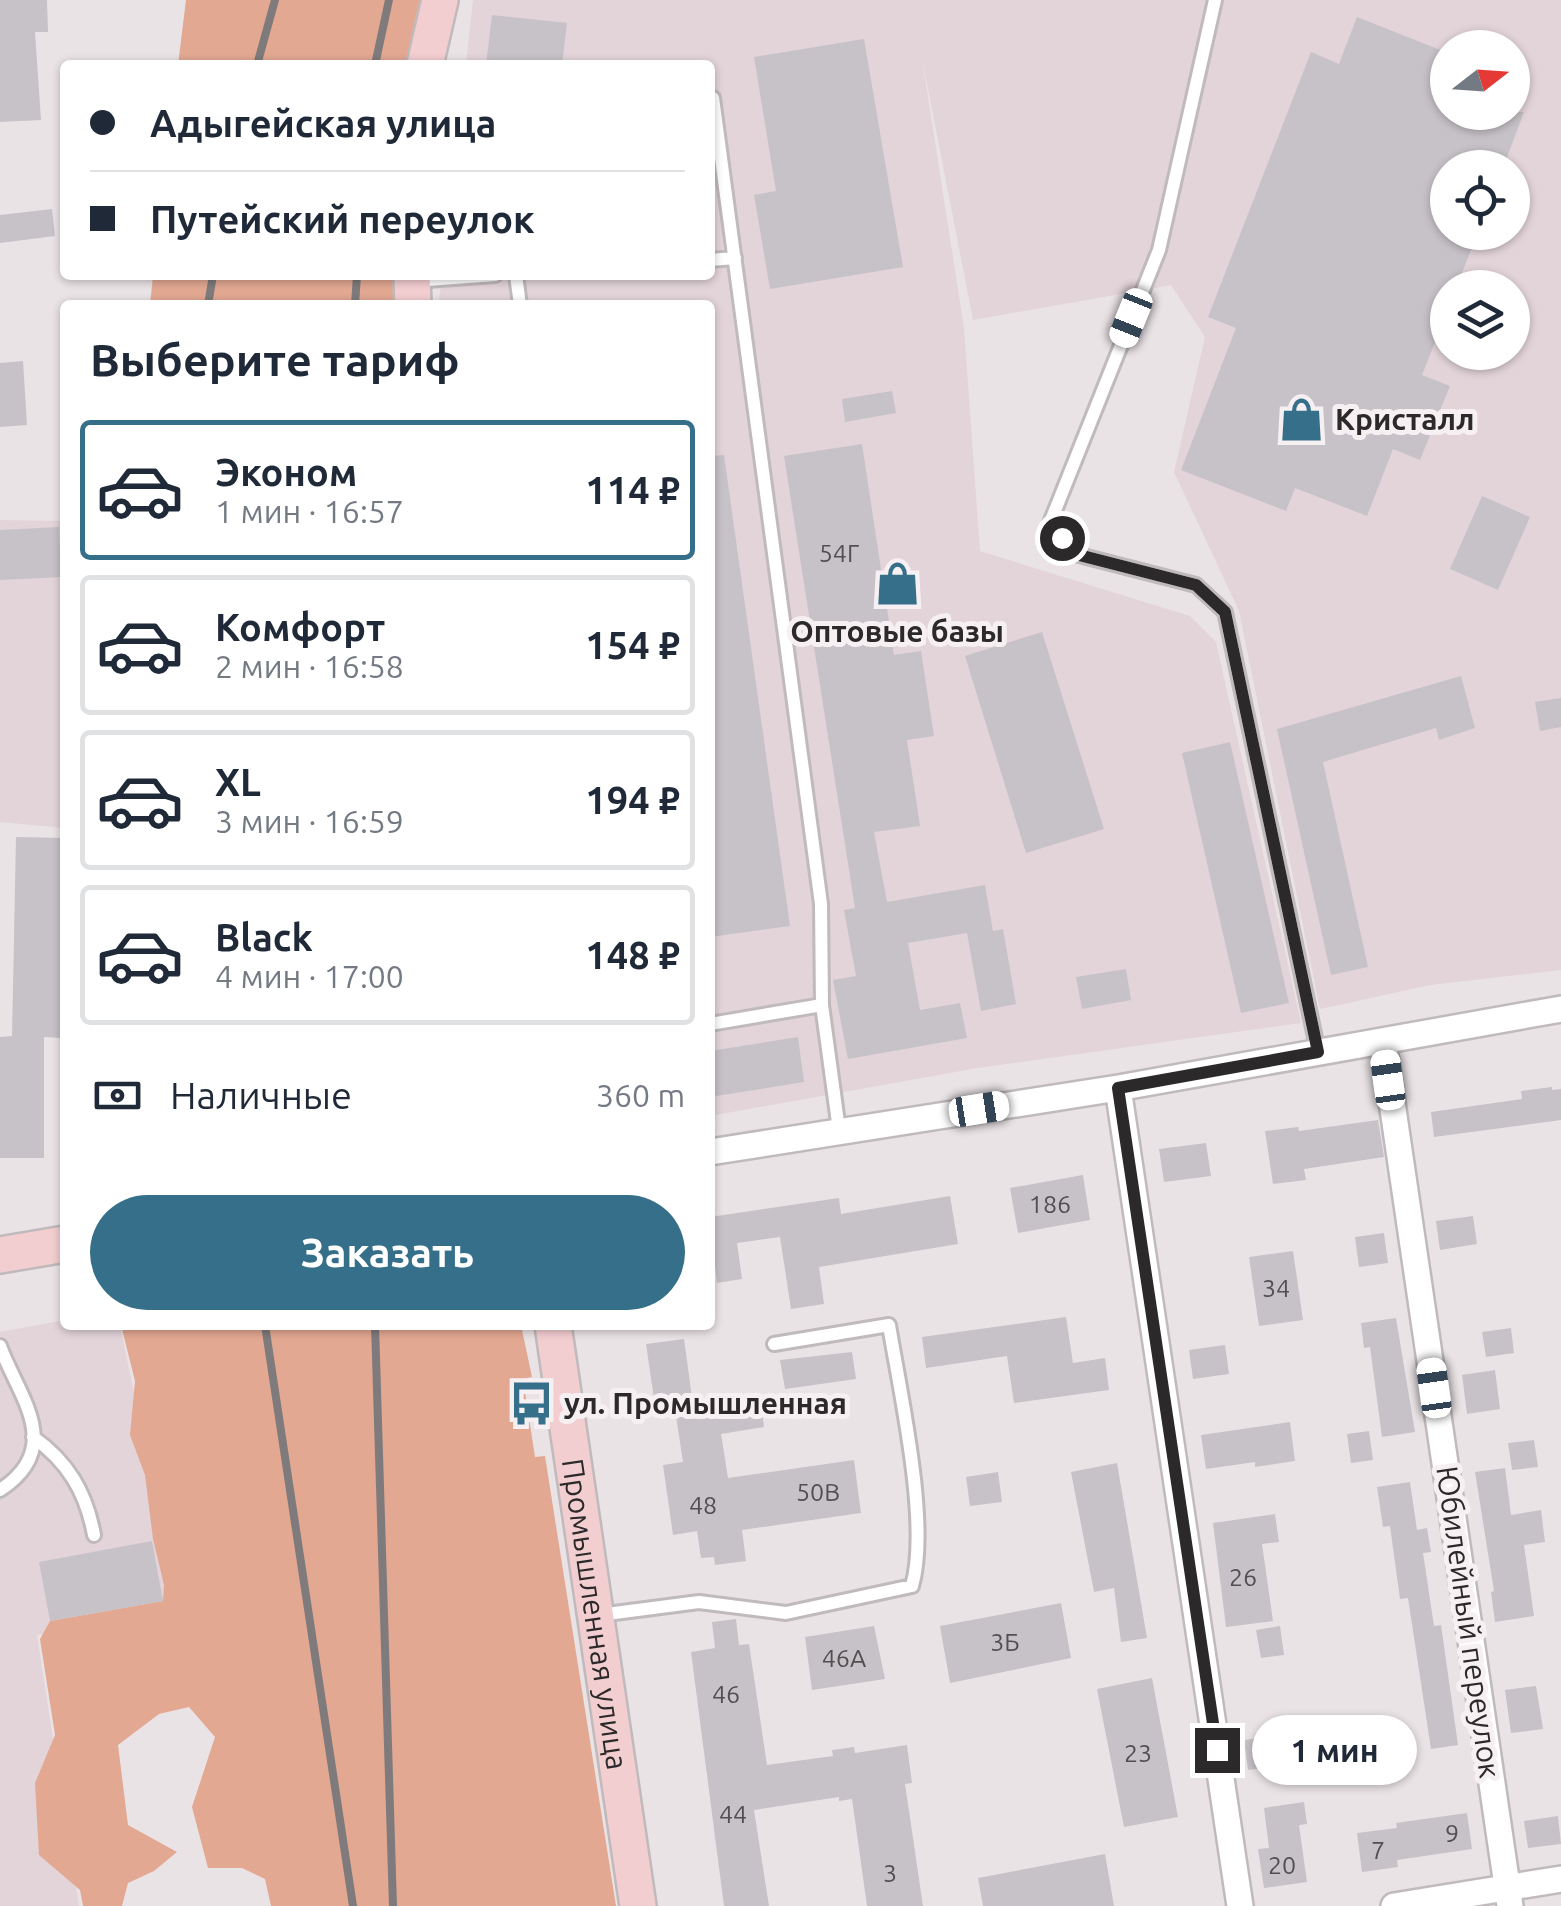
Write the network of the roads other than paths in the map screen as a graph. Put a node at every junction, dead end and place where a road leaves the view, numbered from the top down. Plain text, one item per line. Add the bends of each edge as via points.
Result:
1 (440, 0) edge
2 (1215, 0) edge
3 (426, 60) edge
4 (715, 112) edge
5 (736, 258) junction
6 (715, 260) edge
7 (460, 280) edge
8 (412, 287) edge
9 (822, 1004) junction
10 (1561, 1010) edge
11 (715, 1023) edge
12 (1383, 1041) junction
13 (1318, 1052) junction
14 (1118, 1088) junction
15 (839, 1130) junction
16 (715, 1151) edge
17 (60, 1245) edge
18 (0, 1255) edge
19 (553, 1330) edge
20 (774, 1344) dead end
21 (0, 1346) edge
22 (33, 1436) junction
23 (0, 1490) edge
24 (94, 1534) dead end
25 (597, 1616) junction
26 (1561, 1880) edge
27 (1509, 1897) edge
28 (638, 1906) edge
29 (1240, 1906) edge
30 (1394, 1906) edge

1 - 3 main road
2 - 13 lane via 1158,250 1050,523 1075,554 1196,585 1225,612
4 - 5 lane
5 - 6 lane
5 - 9 lane via 822,904
7 - 8 lane
9 - 11 lane
9 - 15 lane
10 - 12 street
12 - 13 street
12 - 27 street, Юбилейный переулок
13 - 14 street
14 - 15 street
14 - 29 street
15 - 16 street
17 - 18 main road
19 - 25 main road, Промышленная улица
20 - 25 lane via 890,1326 919,1561 912,1586 786,1613 699,1602
21 - 22 lane via 28,1403
22 - 23 lane via 27,1462
22 - 24 lane via 78,1482
25 - 28 main road, Промышленная улица
26 - 27 street
27 - 30 street

